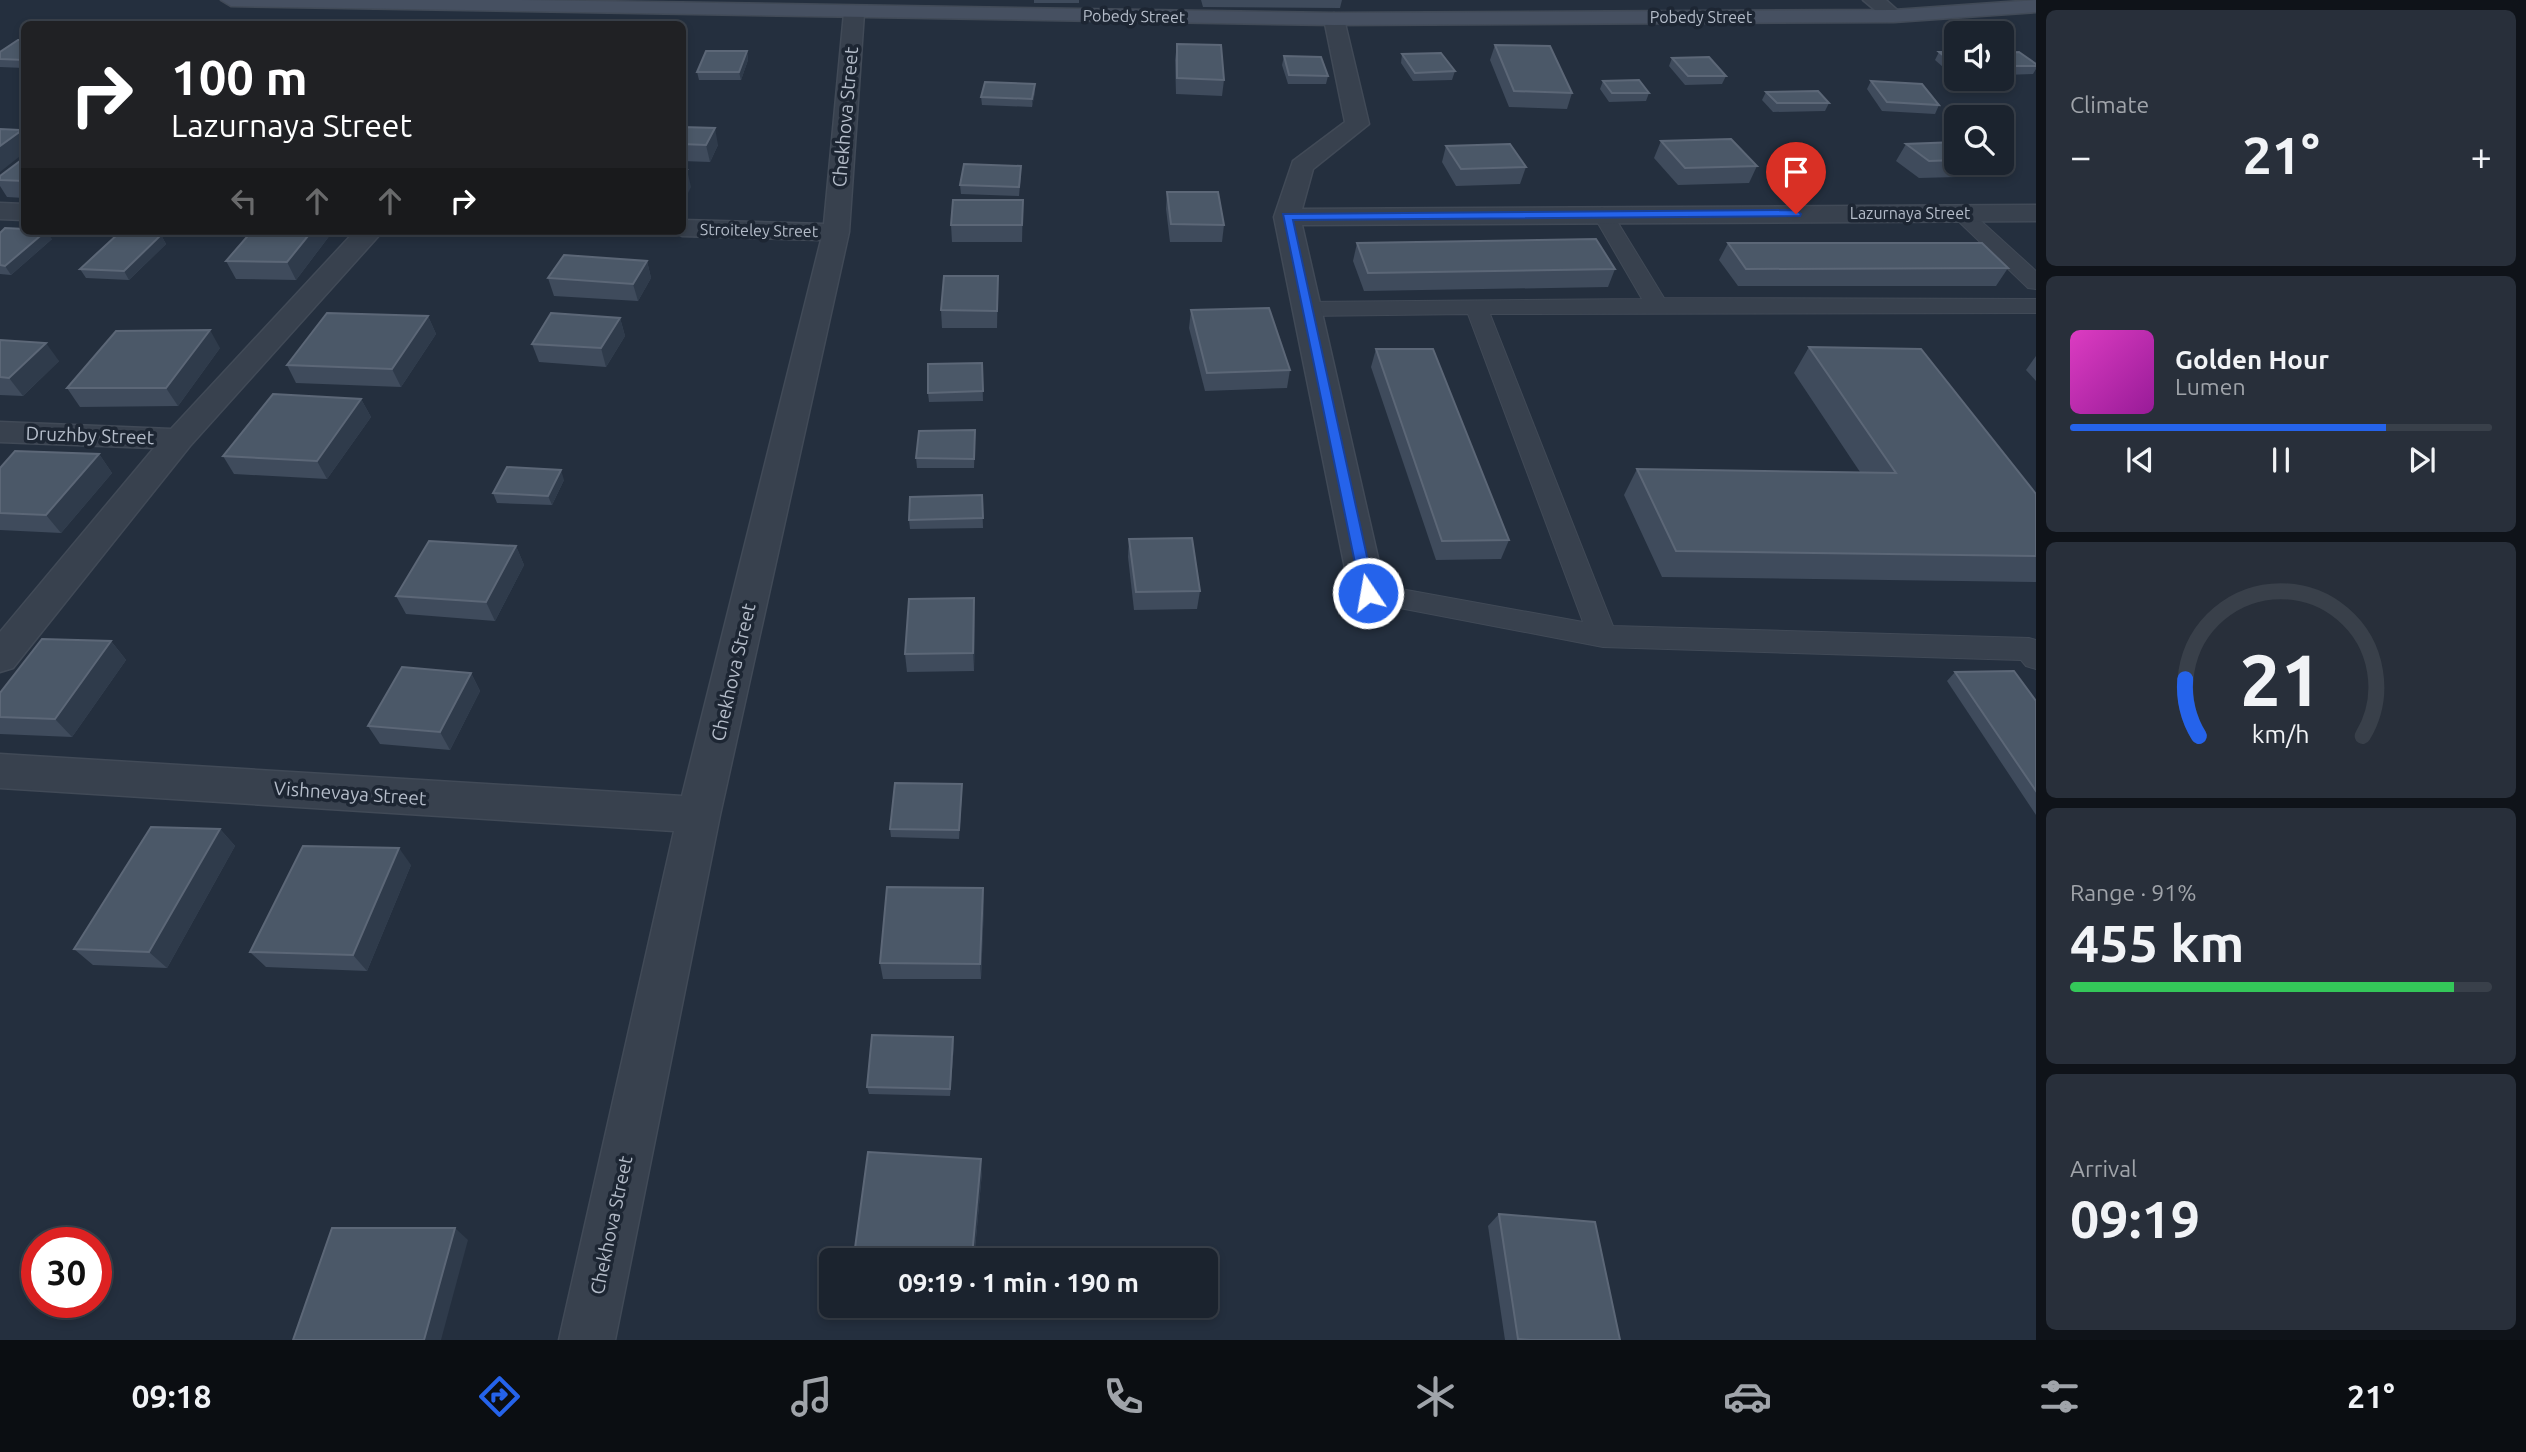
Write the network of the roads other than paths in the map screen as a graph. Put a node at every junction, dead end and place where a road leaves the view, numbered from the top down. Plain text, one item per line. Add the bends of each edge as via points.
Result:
1 (231, 0) edge
2 (1874, 0) edge
3 (2036, 6) edge
4 (854, 7) edge
5 (1894, 16) junction
6 (1335, 19) junction
7 (0, 211) edge
8 (21, 212) edge
9 (2036, 213) edge
10 (1602, 214) junction
11 (1962, 214) junction
12 (1287, 217) junction
13 (686, 228) edge
14 (836, 232) junction
15 (366, 235) edge
16 (2036, 283) edge
17 (1657, 305) junction
18 (2036, 306) edge
19 (1476, 308) junction
20 (1305, 309) junction
21 (0, 432) edge
22 (179, 439) junction
23 (1368, 593) joint
24 (1604, 636) junction
25 (2034, 650) edge
26 (0, 658) edge
27 (0, 771) edge
28 (699, 815) junction
29 (587, 1340) edge

1 - 4 street, Pobedy Street
2 - 5 street
3 - 5 street, Pobedy Street
4 - 6 street, Pobedy Street
4 - 14 street, Chekhova Street
5 - 6 street, Pobedy Street
6 - 12 street via 1357,124 1302,166
7 - 8 street
9 - 11 street, Lazurnaya Street
10 - 11 street, Lazurnaya Street
10 - 12 street, Lazurnaya Street
10 - 17 lane
11 - 16 lane
12 - 20 street
13 - 14 street, Stroiteley Street
14 - 28 street, Chekhova Street
15 - 22 street
17 - 18 lane
17 - 19 lane
19 - 20 lane
19 - 24 lane
20 - 23 street
21 - 22 street, Druzhby Street
22 - 26 street
23 - 24 lane
24 - 25 lane
27 - 28 street, Vishnevaya Street
28 - 29 street, Chekhova Street

